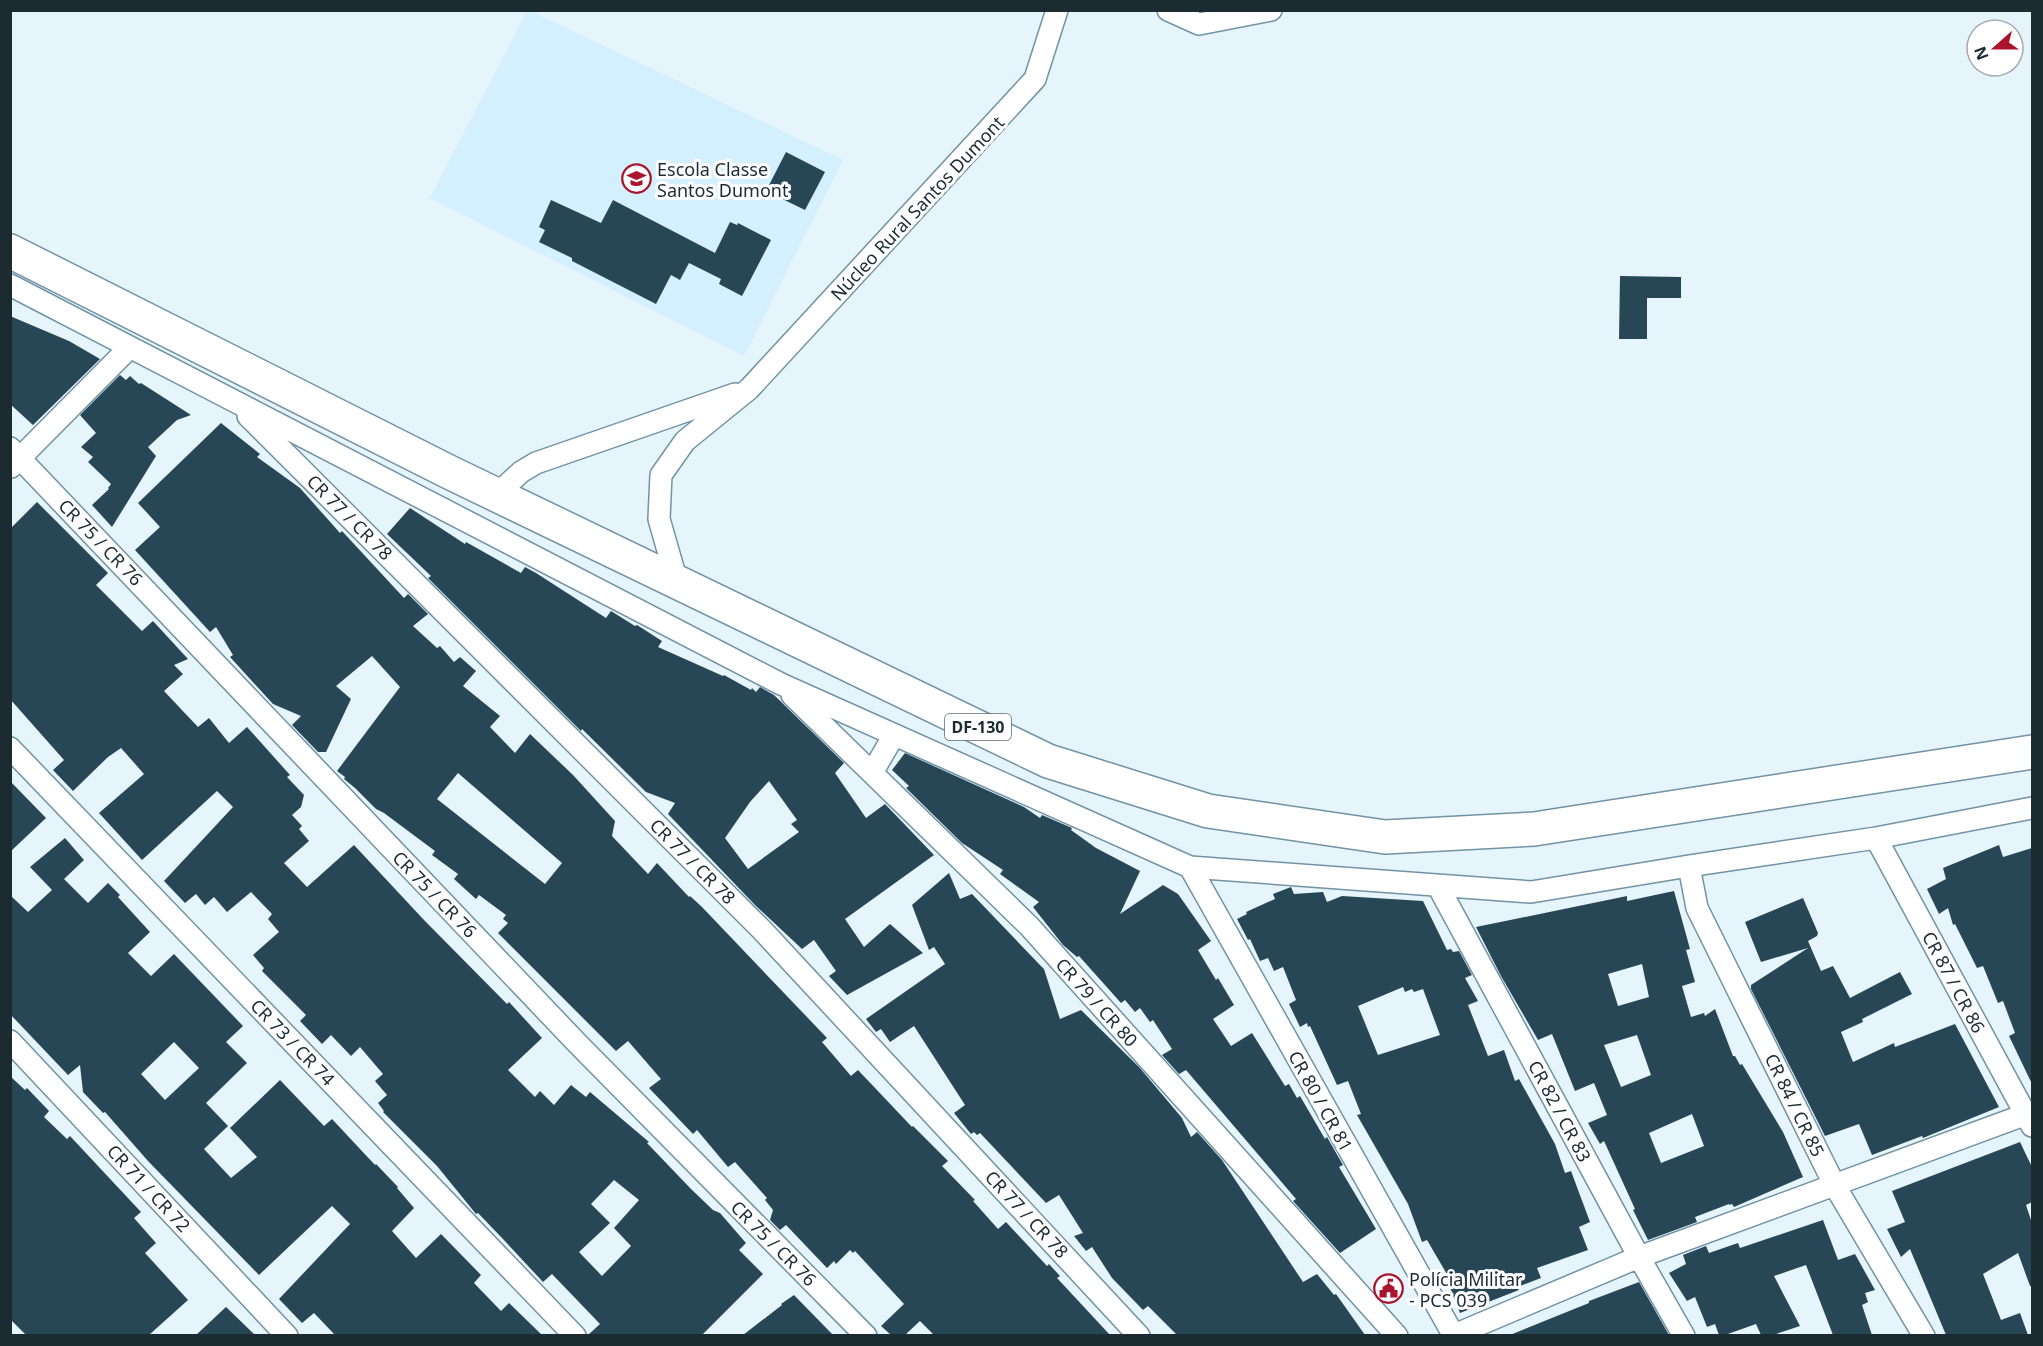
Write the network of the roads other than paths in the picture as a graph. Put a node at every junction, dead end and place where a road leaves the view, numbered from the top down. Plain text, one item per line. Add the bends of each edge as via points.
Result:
1 (1057, 10) edge
2 (1168, 10) edge
3 (1271, 10) edge
4 (10, 251) edge
5 (10, 285) edge
6 (129, 348) junction
7 (749, 389) junction
8 (233, 400) junction
9 (14, 457) edge
10 (496, 495) junction
11 (677, 582) junction
12 (781, 684) junction
13 (894, 735) junction
14 (10, 748) edge
15 (2032, 752) edge
16 (872, 773) junction
17 (2032, 808) edge
18 (1876, 837) junction
19 (1689, 866) junction
20 (1190, 867) junction
21 (1438, 886) junction
22 (10, 1041) edge
23 (2030, 1117) edge
24 (1835, 1186) junction
25 (1639, 1257) junction
26 (287, 1335) edge
27 (575, 1335) edge
28 (866, 1335) edge
29 (1139, 1335) edge
30 (1397, 1335) edge
31 (1453, 1335) edge
32 (1684, 1335) edge
33 (1924, 1335) edge

1 - 7 street, Núcleo Rural Santos Dumont via 1035,79
2 - 3 street via 1199,24
4 - 10 main road, DF-130
5 - 6 street
6 - 8 street
6 - 9 street
7 - 10 street, Núcleo Rural Santos Dumont via 536,463
7 - 11 street, Núcleo Rural Santos Dumont via 685,441 660,475 659,519
8 - 12 street
8 - 29 street, CR 77 / CR 78 via 762,930
9 - 28 street, CR 75 / CR 76 via 577,1043
10 - 11 main road, DF-130
11 - 15 main road, DF-130 via 1048,761 1208,811 1385,837 1534,829
12 - 13 street
12 - 16 street, CR 79 / CR 80
13 - 16 street
13 - 20 street
14 - 27 street, CR 73 / CR 74
16 - 30 street, CR 79 / CR 80 via 1029,926
17 - 18 street
18 - 19 street
18 - 23 street, CR 87 / CR 86
19 - 21 street via 1531,892
19 - 24 street, CR 84 / CR 85 via 1697,908
20 - 21 street
20 - 31 street, CR 80 / CR 81
21 - 25 street, CR 82 / CR 83
22 - 26 street, CR 71 / CR 72
23 - 24 street
24 - 25 street
24 - 33 street, CR 84 / CR 85
25 - 31 street
25 - 32 street, CR 82 / CR 83

